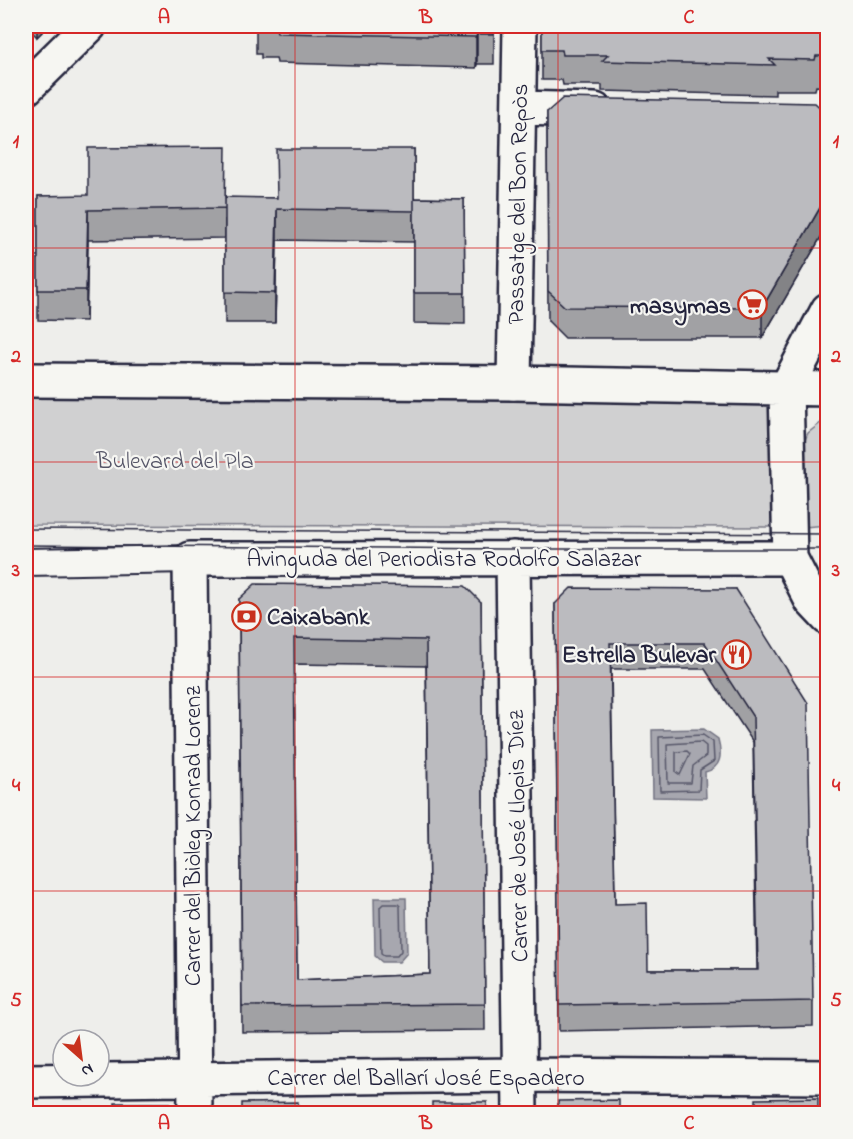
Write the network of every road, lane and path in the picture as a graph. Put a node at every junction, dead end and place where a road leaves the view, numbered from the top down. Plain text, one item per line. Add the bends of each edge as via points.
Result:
1 (89, 26) edge
2 (520, 26) edge
3 (26, 88) edge
4 (519, 108) junction
5 (626, 110) edge
6 (828, 310) edge
7 (26, 380) edge
8 (514, 383) junction
9 (786, 389) junction
10 (828, 389) edge
11 (513, 558) junction
12 (790, 558) junction
13 (190, 559) junction
14 (26, 562) edge
15 (828, 618) edge
16 (519, 1075) junction
17 (828, 1077) edge
18 (194, 1079) junction
19 (26, 1081) edge
20 (195, 1113) edge
21 (520, 1113) edge

1 - 3 street
2 - 4 street, Passatge del Bon Repòs
4 - 5 street
4 - 8 street, Passatge del Bon Repòs
6 - 9 street
7 - 8 street
8 - 9 street
9 - 10 street
9 - 12 street
11 - 12 street, Avinguda del Periodista Rodolfo Salazar
11 - 13 street, Avinguda del Periodista Rodolfo Salazar
11 - 16 street, Carrer de José Llopis Díez
12 - 15 street via 812,602
13 - 14 street, Avinguda del Periodista Rodolfo Salazar
13 - 18 street, Carrer del Biòleg Konrad Lorenz
16 - 17 street, Carrer del Ballarí José Espadero
16 - 18 street, Carrer del Ballarí José Espadero
16 - 21 street, Carrer de José Llopis Díez
18 - 19 street, Carrer del Ballarí José Espadero
18 - 20 street, Carrer del Biòleg Konrad Lorenz

